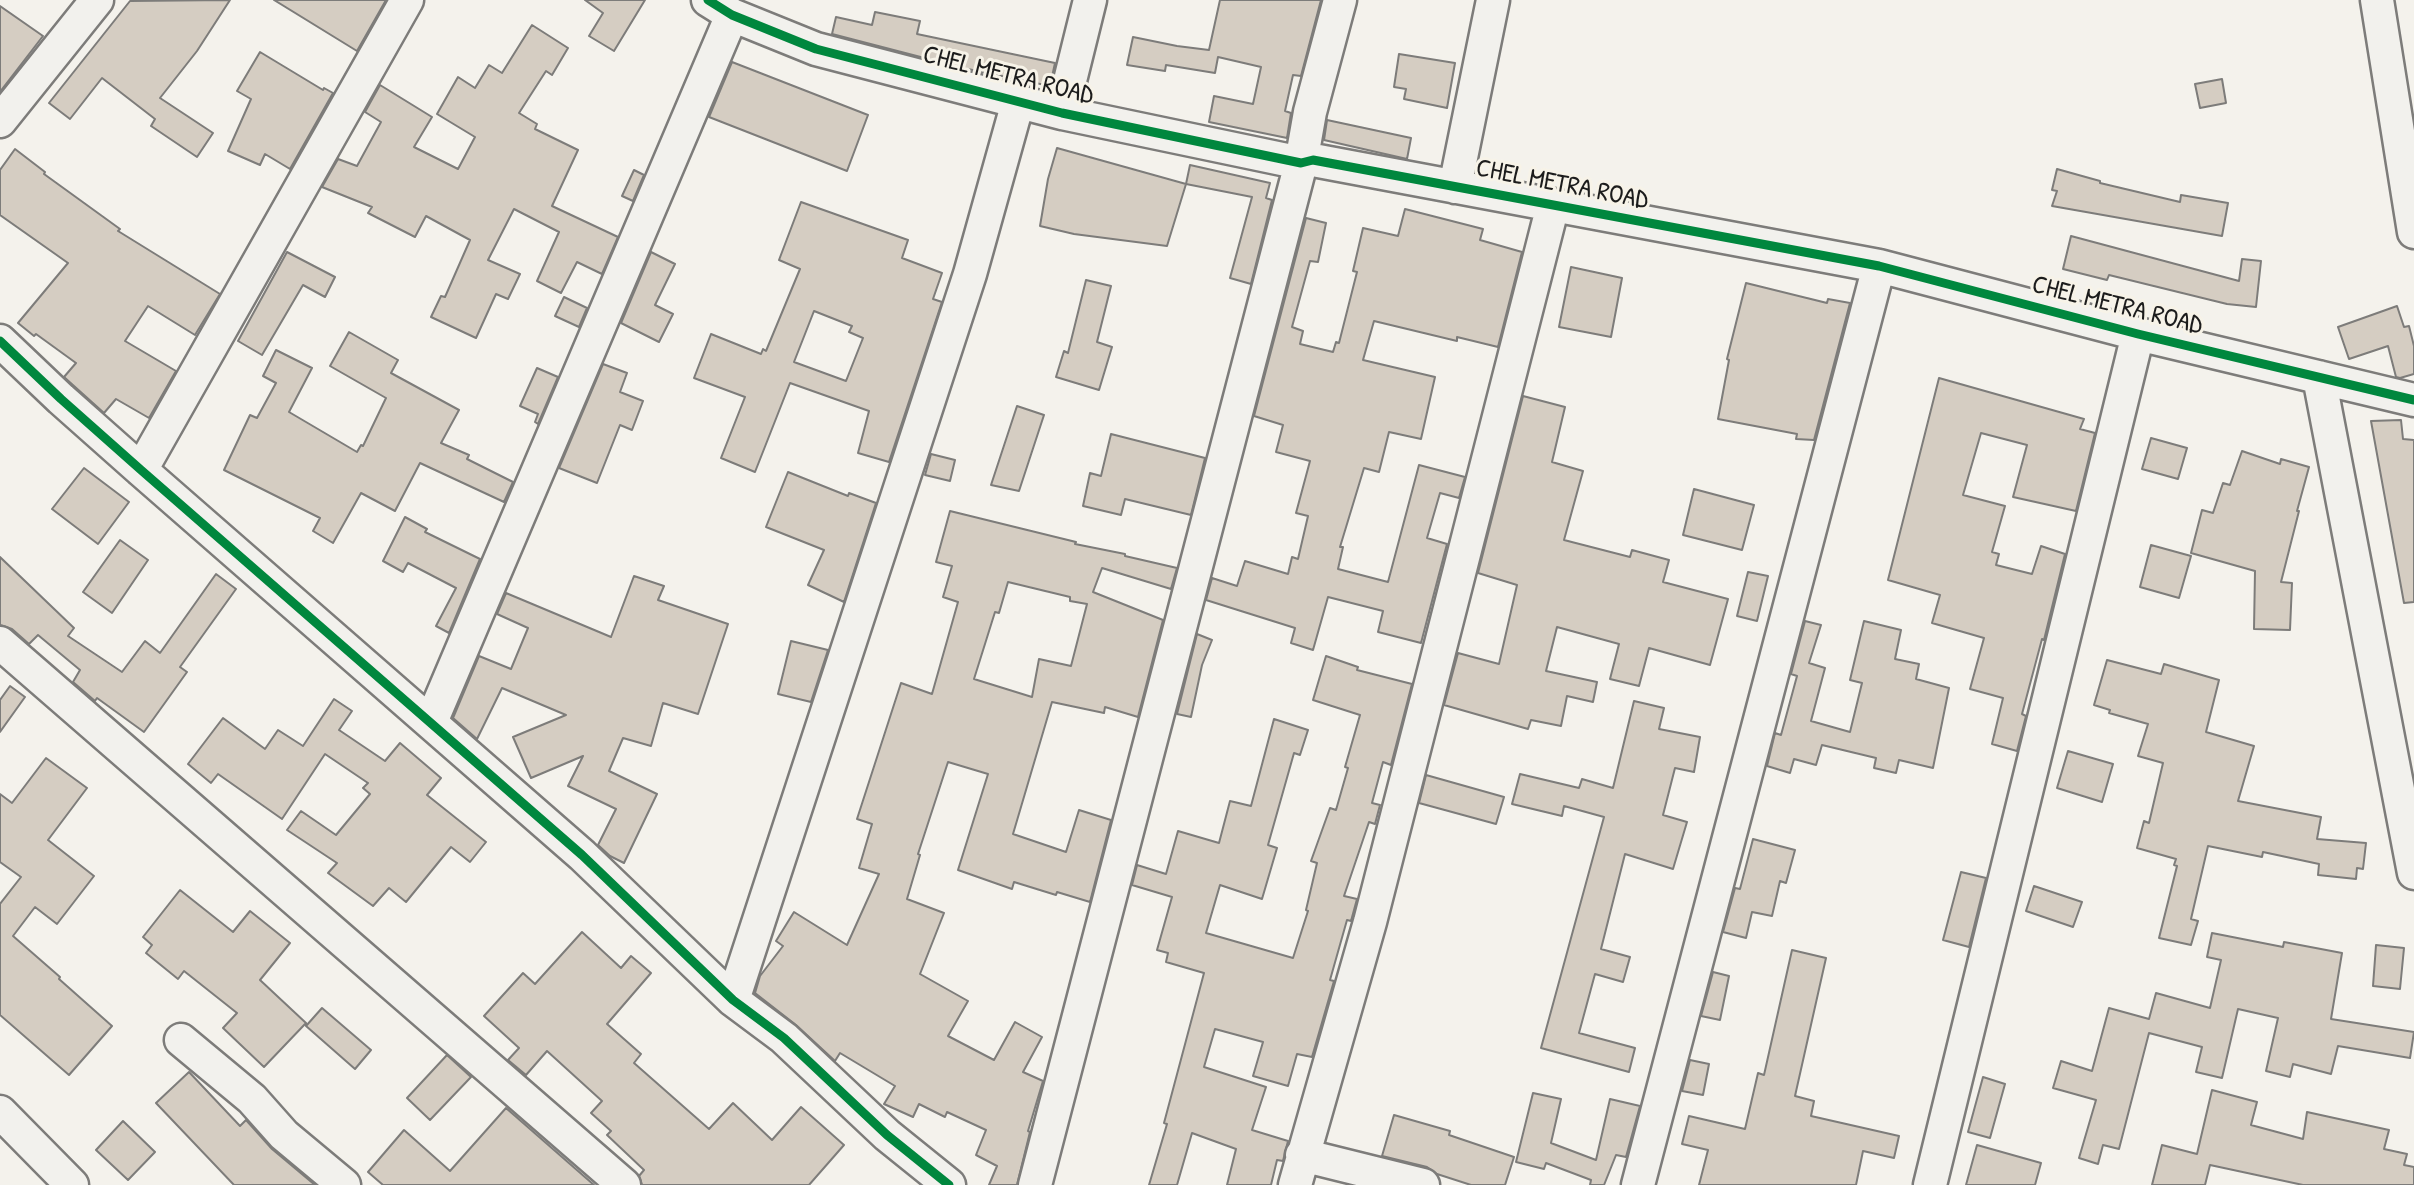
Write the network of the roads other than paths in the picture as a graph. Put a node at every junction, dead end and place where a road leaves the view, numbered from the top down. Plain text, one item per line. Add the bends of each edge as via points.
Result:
1 (97, 0) edge
2 (407, 0) edge
3 (1090, 0) edge
4 (1340, 0) edge
5 (1493, 0) edge
6 (2378, 0) edge
7 (720, 7) edge
8 (1018, 102) junction
9 (1062, 113) junction
10 (0, 121) edge
11 (1301, 163) junction
12 (1455, 187) junction
13 (1553, 205) junction
14 (2414, 232) edge
15 (1879, 266) junction
16 (2138, 334) junction
17 (0, 341) edge
18 (2319, 377) junction
19 (2414, 400) edge
20 (141, 470) junction
21 (0, 643) edge
22 (431, 722) junction
23 (2414, 873) edge
24 (733, 1000) junction
25 (181, 1040) dead end
26 (0, 1112) edge
27 (1302, 1155) junction
28 (72, 1185) edge
29 (344, 1185) edge
30 (624, 1185) edge
31 (949, 1185) edge
32 (1035, 1185) edge
33 (1295, 1185) edge
34 (1423, 1185) edge
35 (1638, 1185) edge
36 (1930, 1185) edge

1 - 10 street
2 - 20 street
3 - 9 street
4 - 11 street
5 - 12 street
6 - 14 street
7 - 8 street, CHEL METRA ROAD via 816,49
7 - 22 street
8 - 9 street, CHEL METRA ROAD
8 - 24 street via 970,274
9 - 11 street, CHEL METRA ROAD
11 - 12 street, CHEL METRA ROAD via 1313,160
11 - 32 street
12 - 13 street, CHEL METRA ROAD
13 - 15 street, CHEL METRA ROAD
13 - 27 street via 1373,911
15 - 16 street, CHEL METRA ROAD
15 - 35 street
16 - 18 street, CHEL METRA ROAD
16 - 36 street
17 - 20 street
18 - 19 street, CHEL METRA ROAD
18 - 23 street
20 - 22 street
21 - 30 street
22 - 24 street via 582,855
24 - 31 street via 784,1038 887,1135
25 - 29 street
26 - 28 street
27 - 33 street
27 - 34 street

